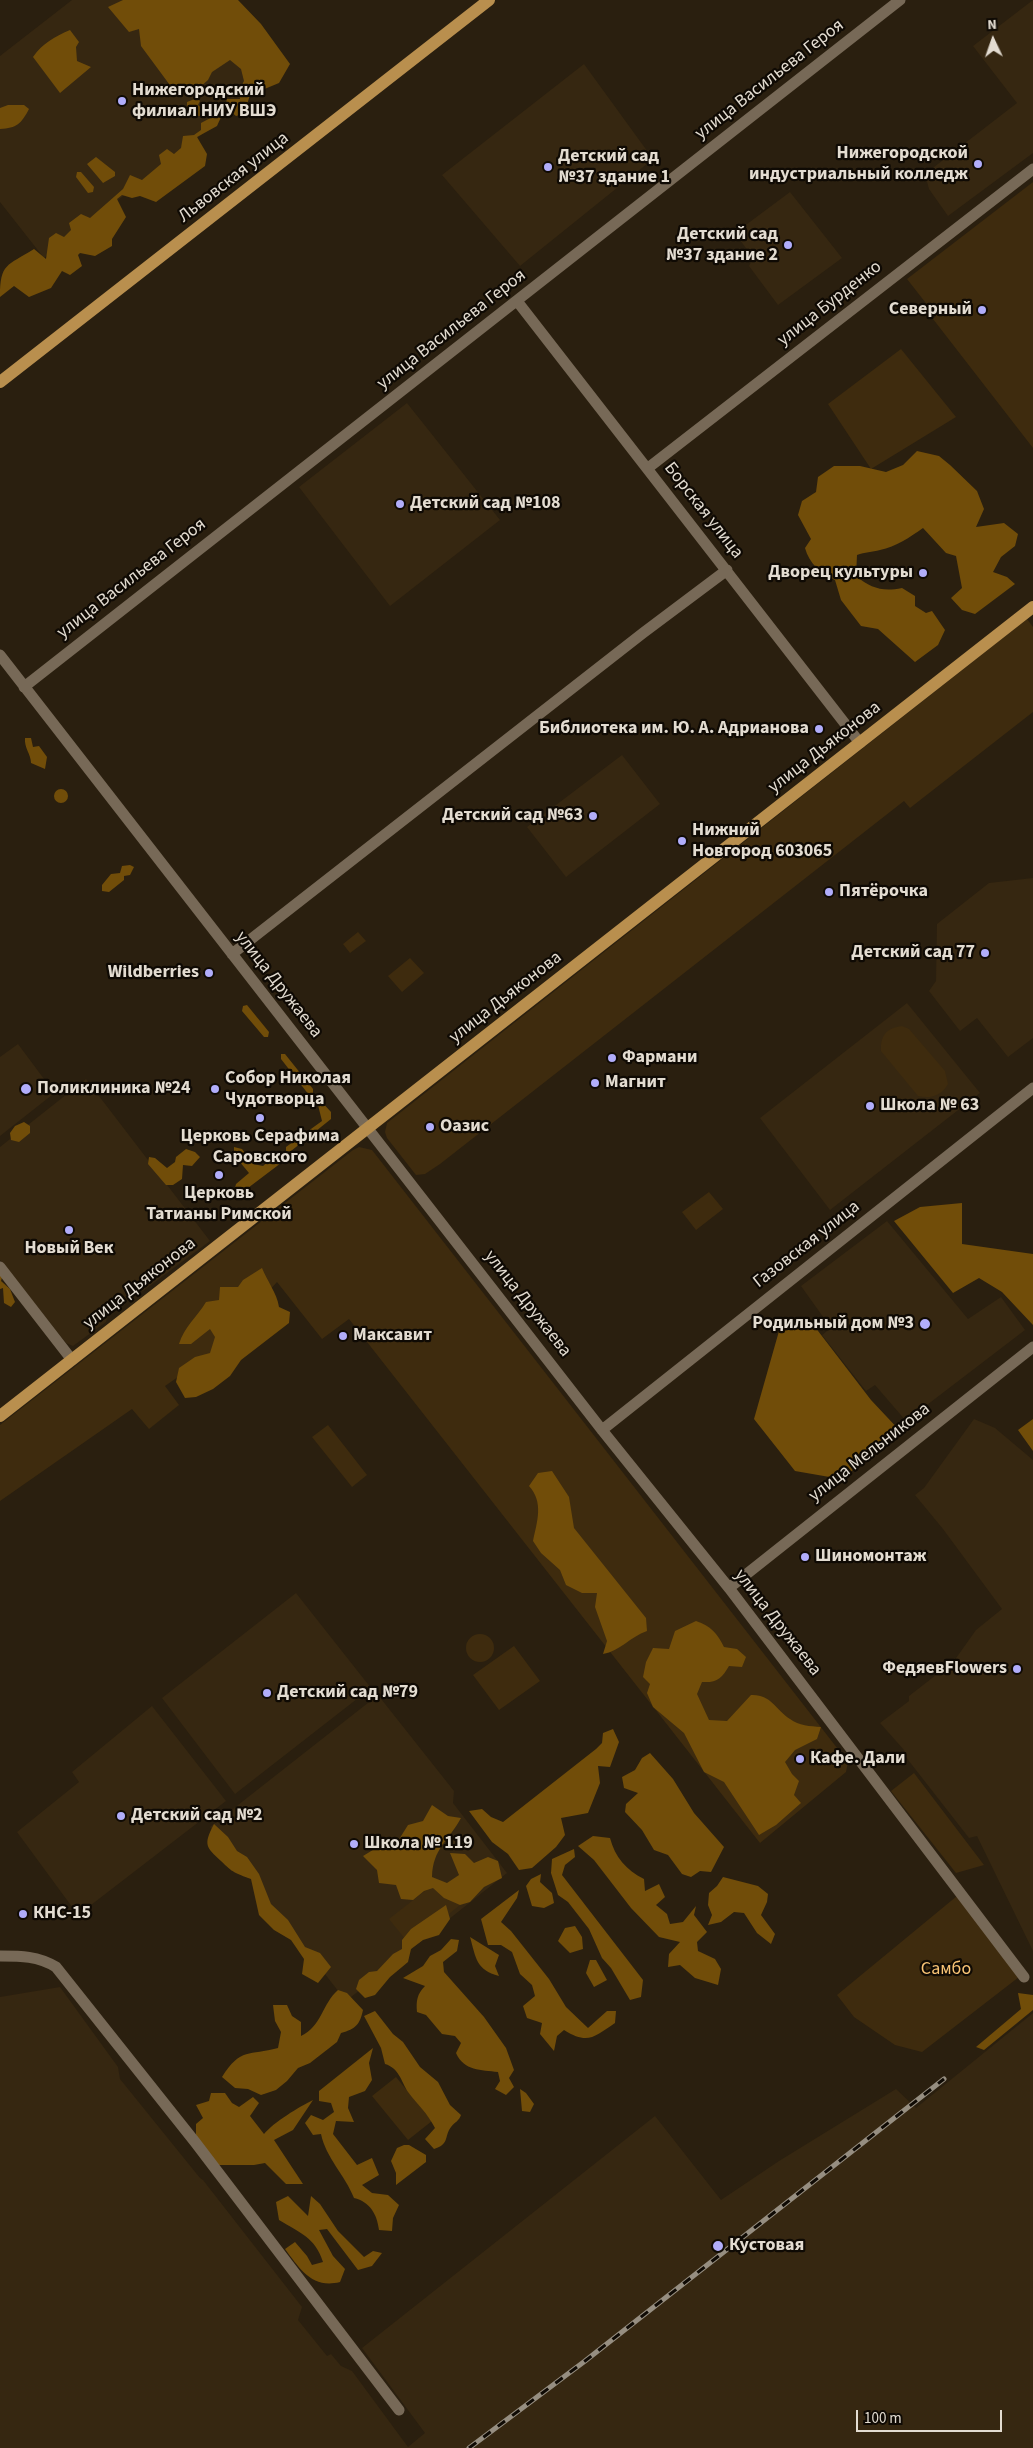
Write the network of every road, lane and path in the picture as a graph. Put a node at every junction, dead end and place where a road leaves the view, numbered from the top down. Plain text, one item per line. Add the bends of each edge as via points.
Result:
1 (489, 0) edge
2 (900, 0) edge
3 (1033, 169) edge
4 (518, 302) junction
5 (0, 382) edge
6 (648, 468) junction
7 (727, 570) junction
8 (1033, 607) edge
9 (0, 655) edge
10 (24, 686) junction
11 (860, 743) junction
12 (232, 954) junction
13 (1033, 1088) edge
14 (367, 1128) junction
15 (0, 1267) edge
16 (1033, 1347) edge
17 (72, 1360) junction
18 (0, 1416) edge
19 (602, 1430) junction
20 (729, 1588) junction
21 (0, 1956) edge
22 (1024, 1977) dead end
23 (399, 2410) dead end

1 - 5 main road, Львовская улица
2 - 4 street, улица Васильева Героя
3 - 6 street, улица Бурденко
4 - 6 street, Борская улица
4 - 10 street, улица Васильева Героя
6 - 7 street, Борская улица
7 - 11 street, Борская улица
7 - 12 street
8 - 11 main road, улица Дьяконова
9 - 10 street, улица Дружаева
10 - 12 street, улица Дружаева
11 - 14 main road, улица Дьяконова
12 - 14 street, улица Дружаева
13 - 19 street, Газовская улица
14 - 17 main road, улица Дьяконова
14 - 19 street, улица Дружаева
15 - 17 street
16 - 20 street, улица Мельникова
17 - 18 main road, улица Дьяконова
19 - 20 street, улица Дружаева
20 - 22 street, улица Дружаева
21 - 23 street via 27,1956 56,1967 195,2142

